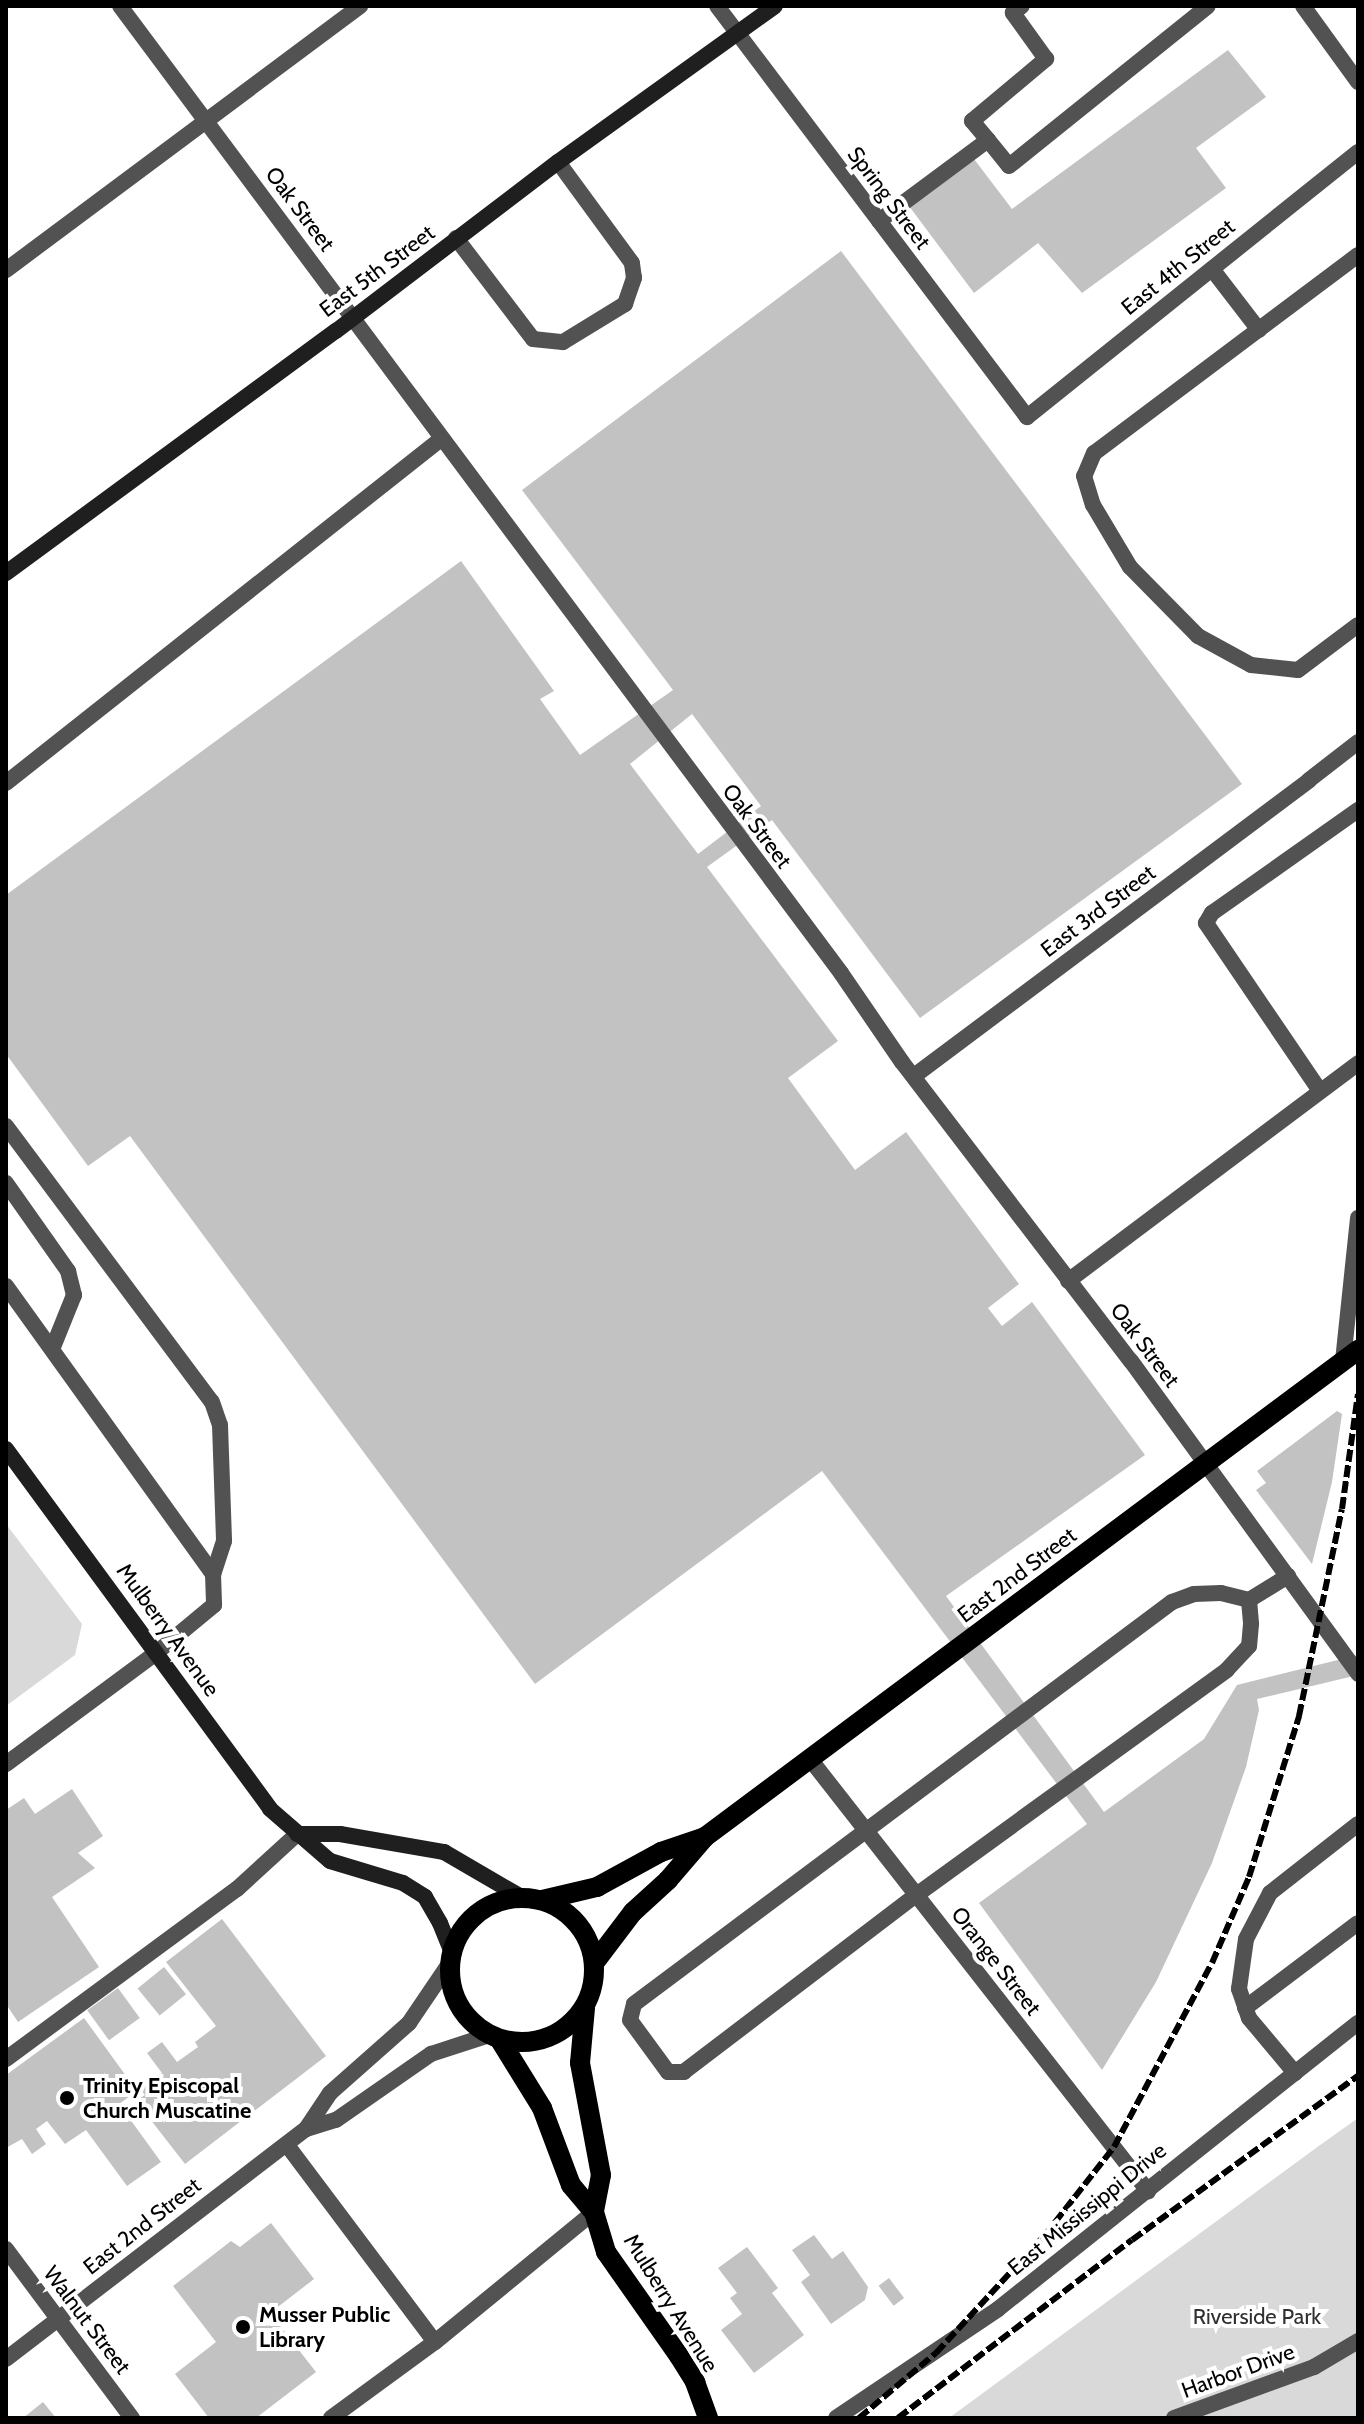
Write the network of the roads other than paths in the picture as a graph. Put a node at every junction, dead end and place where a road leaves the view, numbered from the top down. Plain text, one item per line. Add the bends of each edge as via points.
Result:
1 (120, 6) edge
2 (360, 6) edge
3 (717, 6) edge
4 (775, 6) edge
5 (1022, 6) edge
6 (1208, 6) edge
7 (1303, 6) edge
8 (736, 31) junction
9 (1358, 82) edge
10 (207, 120) junction
11 (988, 140) junction
12 (1358, 152) edge
13 (558, 162) junction
14 (879, 221) junction
15 (456, 238) junction
16 (1358, 255) edge
17 (1212, 269) junction
18 (6, 270) edge
19 (354, 316) junction
20 (1259, 330) junction
21 (1027, 417) joint
22 (441, 439) junction
23 (6, 573) edge
24 (1358, 625) edge
25 (1358, 742) edge
26 (6, 783) edge
27 (1358, 810) edge
28 (1358, 1063) edge
29 (914, 1076) junction
30 (1320, 1091) junction
31 (6, 1126) edge
32 (6, 1183) edge
33 (1358, 1218) edge
34 (1068, 1281) junction
35 (6, 1286) edge
36 (53, 1347) junction
37 (1351, 1356) edge
38 (6, 1449) edge
39 (1206, 1463) junction
40 (213, 1574) junction
41 (1288, 1576) junction
42 (1249, 1600) junction
43 (156, 1653) junction
44 (1358, 1674) edge
45 (810, 1759) junction
46 (6, 1764) edge
47 (1358, 1824) edge
48 (865, 1830) junction
49 (297, 1834) junction
50 (705, 1837) junction
51 (916, 1895) junction
52 (532, 1899) junction
53 (1358, 1923) edge
54 (450, 1958) junction
55 (595, 1962) junction
56 (585, 2008) junction
57 (1245, 2008) junction
58 (1358, 2023) edge
59 (494, 2037) junction
60 (6, 2059) edge
61 (1295, 2073) junction
62 (306, 2129) junction
63 (287, 2145) junction
64 (1148, 2191) junction
65 (594, 2212) junction
66 (6, 2249) edge
67 (59, 2320) junction
68 (1358, 2341) edge
69 (435, 2342) junction
70 (6, 2359) edge
71 (132, 2418) edge
72 (331, 2418) edge
73 (708, 2418) edge
74 (836, 2418) edge
75 (1174, 2418) edge

1 - 10 street, Oak Street
2 - 10 street
3 - 8 street, Spring Street
4 - 8 street, East 5th Street
5 - 11 street via 1013,13 1046,59 972,121
6 - 11 street via 1009,166
7 - 9 street
8 - 13 street, East 5th Street
8 - 14 street, Spring Street
10 - 18 street
10 - 19 street, Oak Street
11 - 14 street
12 - 17 street, East 4th Street
13 - 15 street, East 5th Street
13 - 15 street via 632,263 634,278 625,304 563,342 533,339
14 - 21 street, Spring Street
15 - 19 street, East 5th Street
16 - 20 street
17 - 20 street
17 - 21 street, East 4th Street
19 - 22 street, Oak Street
19 - 23 street, East 5th Street
20 - 24 street via 1094,453 1084,476 1093,505 1130,567 1198,636 1251,665 1298,670
22 - 26 street
22 - 29 street, Oak Street
25 - 29 street, East 3rd Street
27 - 30 street via 1212,913 1206,923
28 - 30 street
29 - 34 street, Oak Street
30 - 34 street
31 - 40 street via 212,1402 220,1425 224,1488 224,1541
32 - 36 street via 68,1271 74,1295
33 - 37 street
34 - 39 street, Oak Street
35 - 36 street
36 - 40 street
37 - 39 main road, East 2nd Street
38 - 43 street, Mulberry Avenue
39 - 41 street, Oak Street
39 - 45 main road, East 2nd Street
40 - 43 street via 214,1605
41 - 42 street
41 - 44 street, Oak Street
42 - 48 street via 1221,1593 1172,1602
42 - 51 street via 1249,1646 1227,1670
43 - 46 street
43 - 49 street, Mulberry Avenue via 270,1809
45 - 48 street, Orange Street
45 - 50 main road, East 2nd Street
47 - 57 street via 1270,1893 1246,1939 1239,1978
48 - 51 street, Orange Street
48 - 51 street via 634,2004 630,2020 668,2072 684,2072
49 - 52 street via 340,1834 444,1852
49 - 54 street, Mulberry Avenue via 330,1861 403,1883 425,1897 440,1923
49 - 60 street via 237,1889
50 - 52 main road, East 2nd Street via 661,1852 597,1887
50 - 55 main road, East 2nd Street via 633,1912
51 - 64 street, Orange Street
52 - 54 main road via 486,1907 465,1927
52 - 55 main road via 561,1909 577,1923
53 - 57 street
54 - 59 main road via 458,2006
54 - 62 street, East 2nd Street via 409,2023 330,2093
55 - 56 main road
56 - 59 main road via 554,2036 533,2042
56 - 65 main road, Mulberry Avenue via 580,2063 601,2175
57 - 61 street
58 - 61 street, East Mississippi Drive
59 - 62 street, East 2nd Street via 431,2054 336,2120
59 - 65 main road, Mulberry Avenue via 542,2108 571,2185
61 - 64 street, East Mississippi Drive
62 - 63 street, East 2nd Street
63 - 67 street, East 2nd Street
63 - 69 street
64 - 74 street, East Mississippi Drive via 998,2309
65 - 69 street
65 - 73 main road, Mulberry Avenue via 606,2252 695,2382
66 - 67 street, Walnut Street
67 - 70 street, East 2nd Street
67 - 71 street, Walnut Street
68 - 75 street, Harbor Drive via 1314,2367
69 - 72 street

